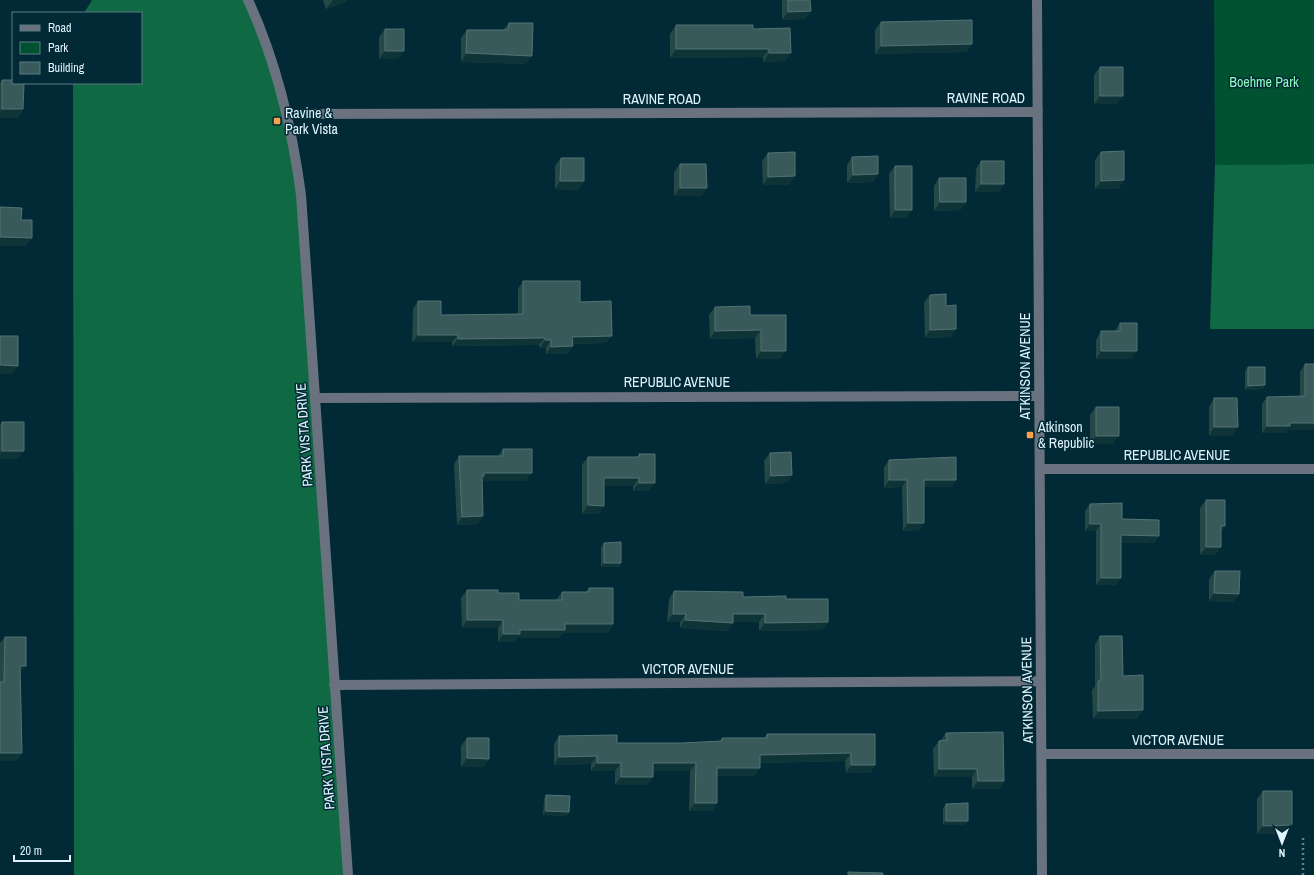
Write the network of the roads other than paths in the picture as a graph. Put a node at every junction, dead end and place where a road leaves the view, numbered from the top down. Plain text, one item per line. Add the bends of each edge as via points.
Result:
1 (248, 0) edge
2 (1037, 0) edge
3 (1038, 112) junction
4 (287, 114) junction
5 (1039, 396) junction
6 (315, 398) junction
7 (1040, 469) junction
8 (1314, 469) edge
9 (1041, 682) junction
10 (334, 685) junction
11 (1042, 754) junction
12 (1314, 754) edge
13 (348, 875) edge
14 (1042, 875) edge

1 - 4 street, PARK VISTA DRIVE via 277,73
2 - 3 street, ATKINSON AVENUE
3 - 4 street, RAVINE ROAD
3 - 5 street, ATKINSON AVENUE
4 - 6 street, PARK VISTA DRIVE via 301,196
5 - 6 street, REPUBLIC AVENUE
5 - 7 street, ATKINSON AVENUE
6 - 10 street, PARK VISTA DRIVE
7 - 8 street, REPUBLIC AVENUE
7 - 9 street, ATKINSON AVENUE
9 - 10 street, VICTOR AVENUE
9 - 11 street, ATKINSON AVENUE
10 - 13 street, PARK VISTA DRIVE
11 - 12 street, VICTOR AVENUE
11 - 14 street, ATKINSON AVENUE

